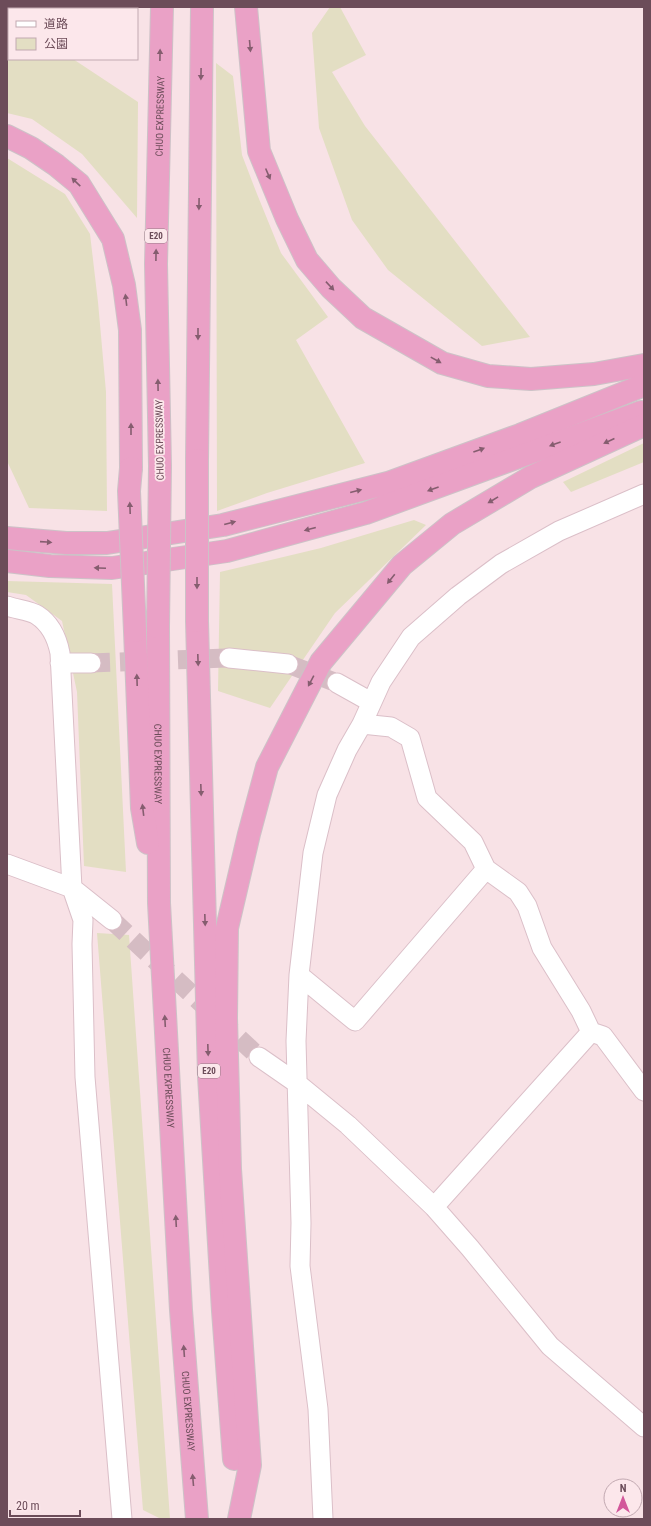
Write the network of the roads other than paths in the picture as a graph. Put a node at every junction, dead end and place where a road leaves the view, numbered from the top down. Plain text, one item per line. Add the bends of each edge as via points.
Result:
1 (162, 7) edge
2 (202, 7) edge
3 (246, 7) edge
4 (7, 136) edge
5 (644, 365) edge
6 (644, 385) edge
7 (644, 410) edge
8 (644, 425) edge
9 (644, 494) edge
10 (7, 538) edge
11 (7, 561) edge
12 (7, 606) edge
13 (229, 658) tunnel mouth
14 (60, 663) junction
15 (91, 663) tunnel mouth
16 (288, 664) tunnel mouth
17 (337, 683) tunnel mouth
18 (370, 702) junction
19 (362, 724) junction
20 (7, 864) edge
21 (486, 869) junction
22 (72, 888) junction
23 (159, 903) junction
24 (112, 920) tunnel mouth
25 (299, 976) junction
26 (591, 1032) junction
27 (259, 1057) tunnel mouth
28 (298, 1084) junction
29 (644, 1091) edge
30 (434, 1206) junction
31 (644, 1427) edge
32 (122, 1519) edge
33 (197, 1519) edge
34 (239, 1519) edge
35 (323, 1519) edge

23 -> 1 highway, CHUO EXPRESSWAY / E20, bridge via 160,466 156,264
2 -> 34 highway, E20, bridge via 197,622 209,1076
3 -> 5 highway via 259,151 307,260 331,288 363,318 442,363 488,376 531,380 594,374
23 -> 4 highway, bridge via 142,808 129,491 130,330 124,285 113,239 79,184 31,148
10 -> 6 highway via 66,543 107,543 223,526 388,482 520,435
7 -> 11 highway via 366,513 226,551 112,568 50,566
8 -> 34 highway via 531,478 452,524 402,565 322,662 267,767 228,928 226,1018 230,1170 250,1464
9 - 18 street via 559,531 501,564 458,596 411,637
12 - 14 street via 37,615 50,627 57,640
13 - 16 street
14 - 15 street
14 - 22 street
17 - 18 street
18 - 19 street
19 - 21 street via 391,727 410,738 427,798 473,842
19 - 25 street via 327,795 312,853
20 - 22 street
21 - 25 street via 355,1021
21 - 26 street via 518,892 527,906 542,948
22 - 24 street
22 - 32 street via 83,920 85,1077
33 -> 23 highway, CHUO EXPRESSWAY / E20 via 180,1302
25 - 28 street via 296,1041
26 - 29 street via 603,1036
26 - 30 street
27 - 28 street
28 - 30 street via 348,1125
28 - 35 street via 300,1266 318,1409
30 - 31 street via 550,1346

